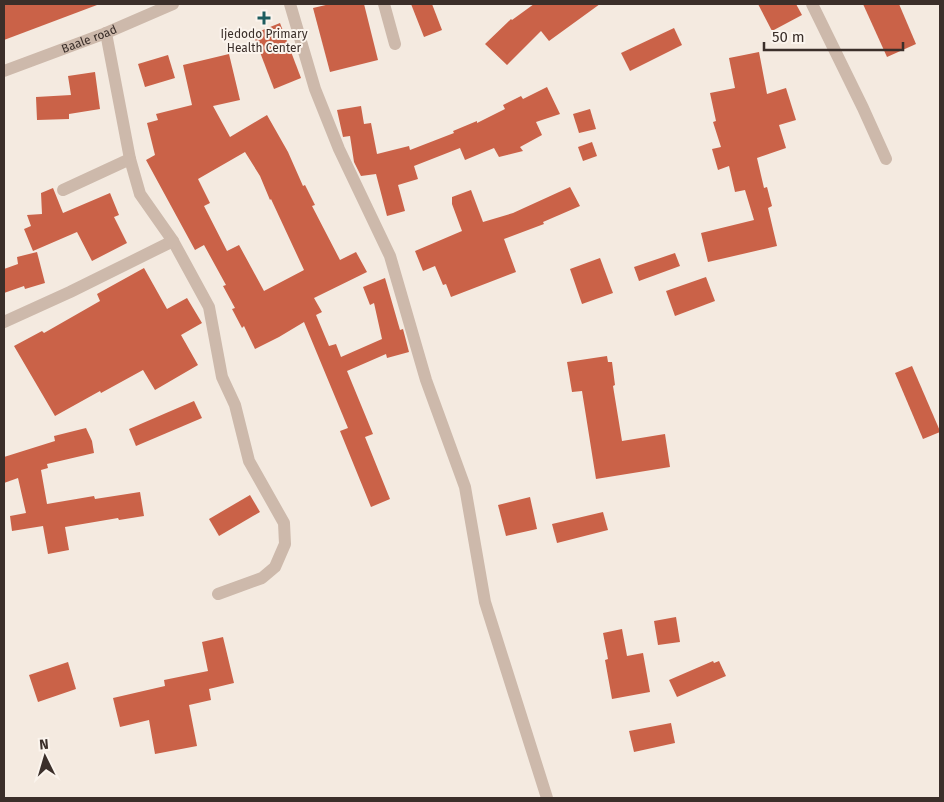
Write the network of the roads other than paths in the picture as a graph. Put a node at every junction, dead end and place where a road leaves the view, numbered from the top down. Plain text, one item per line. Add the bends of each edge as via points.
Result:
1 (173, 4) edge
2 (290, 4) edge
3 (384, 4) edge
4 (812, 4) edge
5 (106, 33) junction
6 (395, 44) dead end
7 (4, 71) edge
8 (886, 159) dead end
9 (130, 160) junction
10 (62, 190) dead end
11 (173, 241) junction
12 (4, 322) edge
13 (218, 594) dead end
14 (547, 798) edge

1 - 5 street, Baale road
2 - 14 street via 315,88 390,256 426,380 465,487 485,602
3 - 6 street
4 - 8 street
5 - 7 street, Baale road
5 - 9 street
9 - 10 street
9 - 11 street via 140,194
11 - 12 street
11 - 13 street via 209,308 222,376 235,405 250,461 284,524 285,544 275,567 262,578

